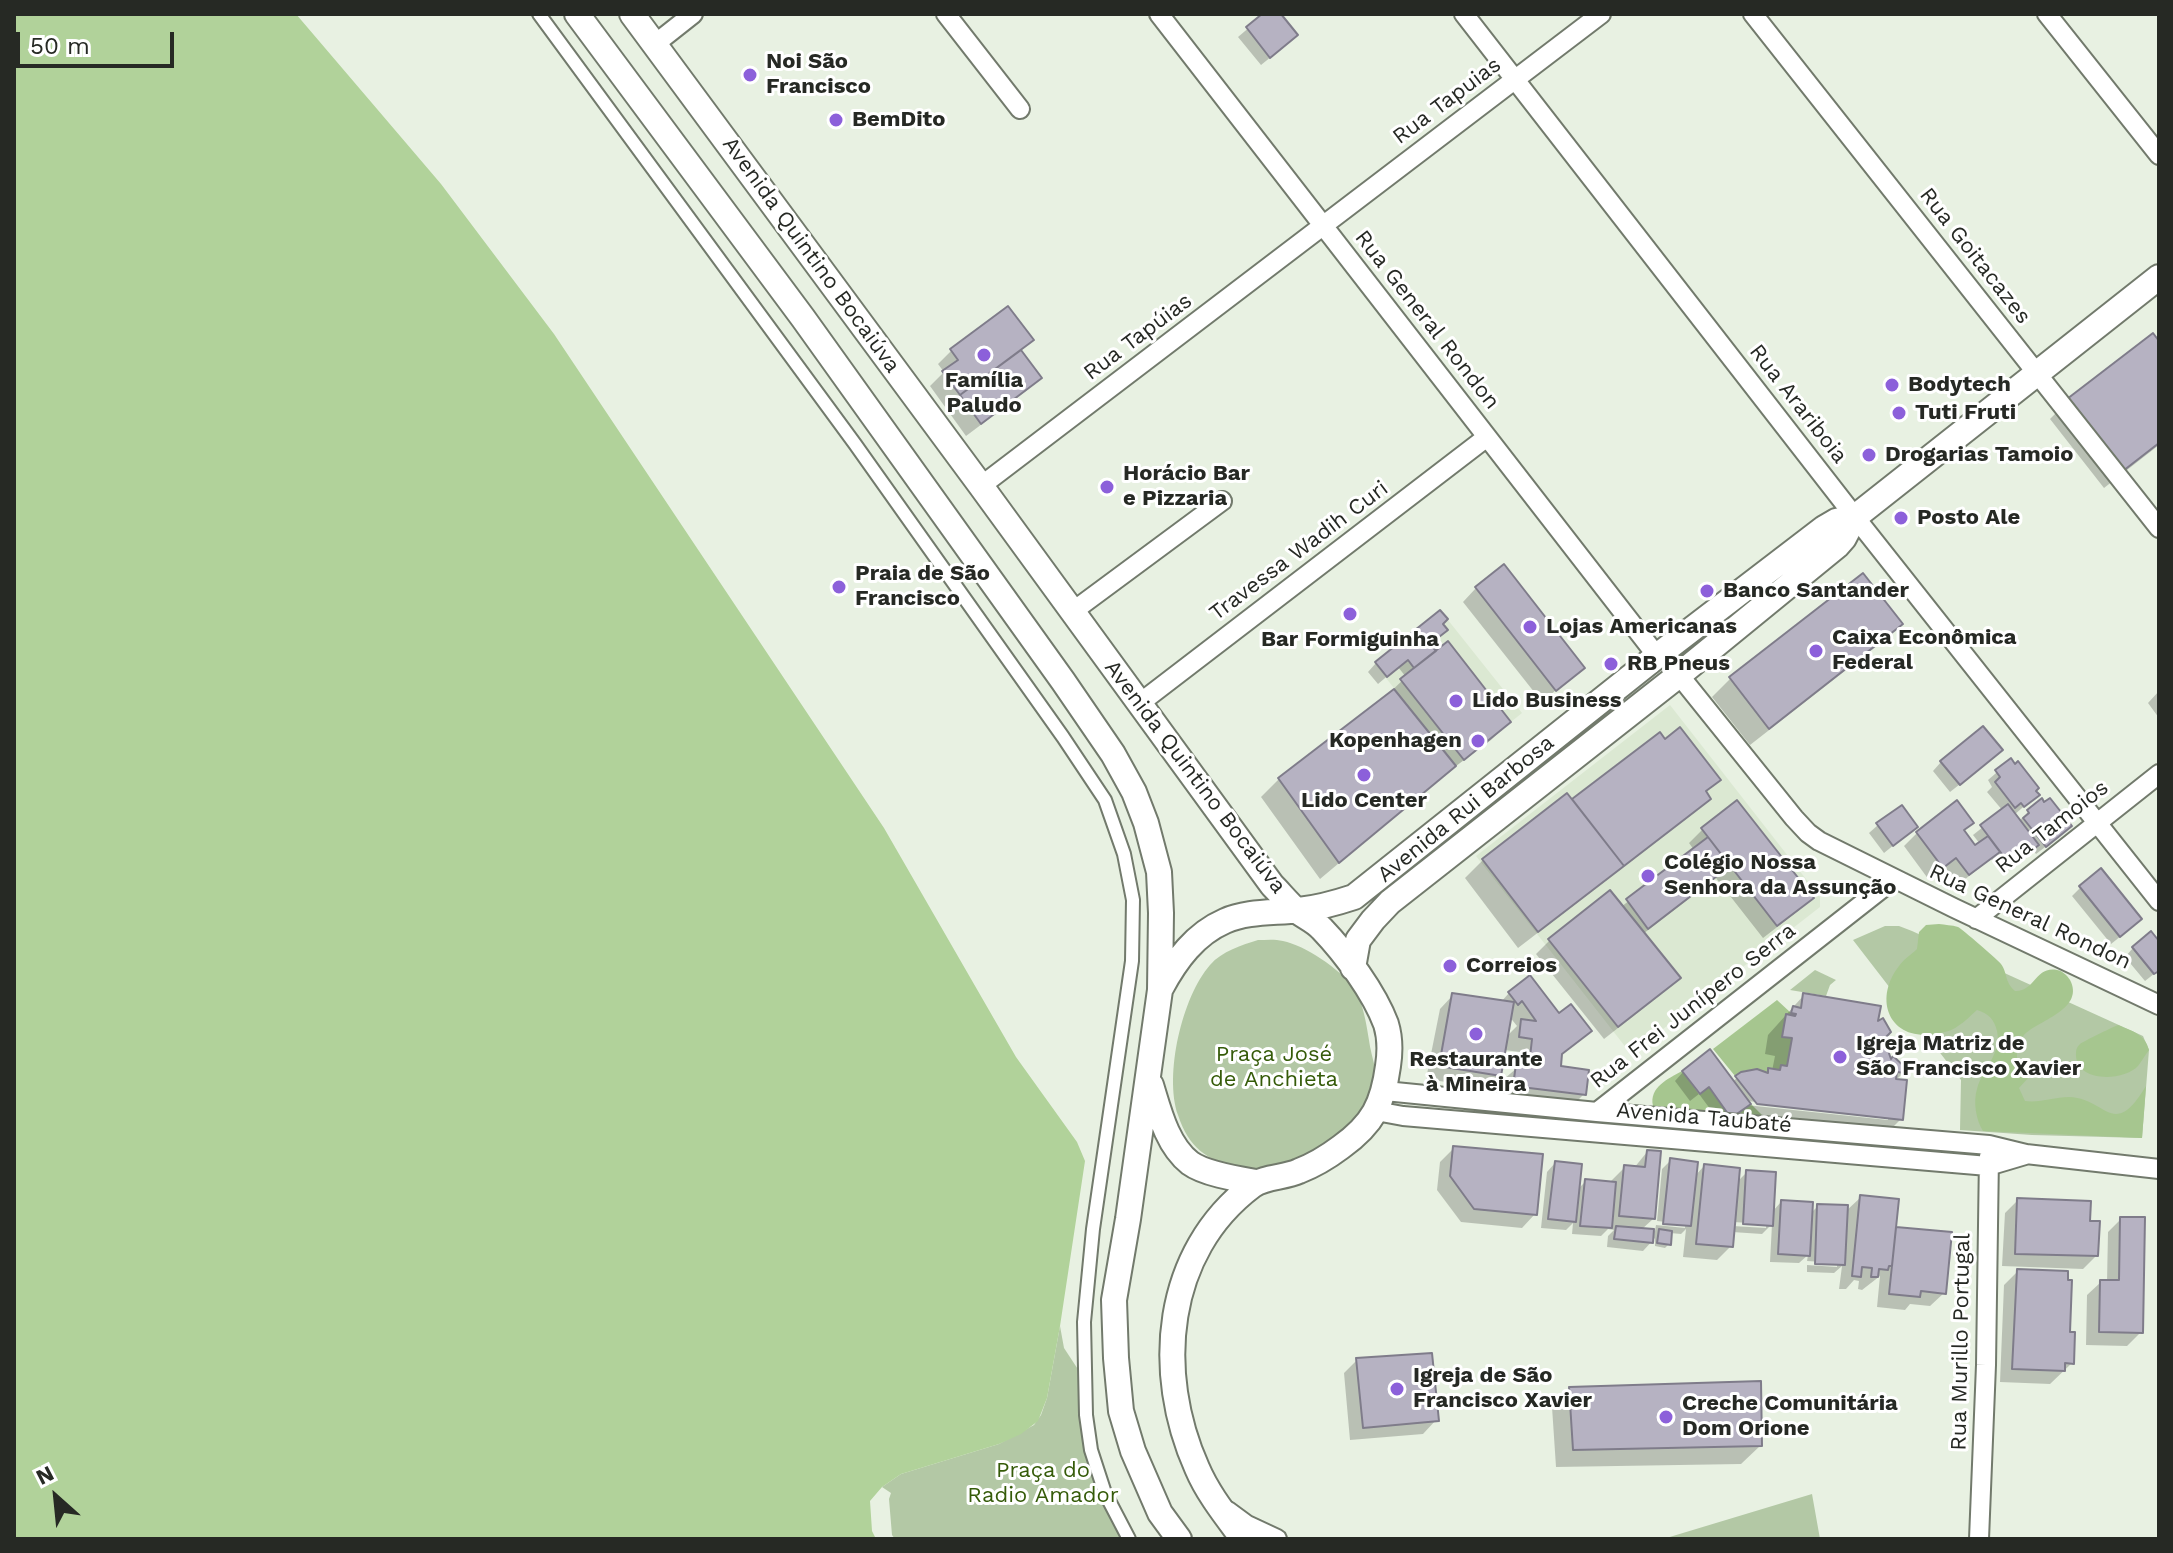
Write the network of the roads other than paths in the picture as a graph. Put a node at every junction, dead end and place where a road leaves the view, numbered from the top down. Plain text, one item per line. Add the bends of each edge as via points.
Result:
1 (539, 14) edge
2 (577, 14) edge
3 (632, 14) edge
4 (693, 14) edge
5 (946, 14) edge
6 (1159, 14) edge
7 (1464, 14) edge
8 (1601, 14) edge
9 (1753, 14) edge
10 (2047, 14) edge
11 (655, 44) junction
12 (1515, 80) junction
13 (1020, 109) dead end
14 (2159, 155) edge
15 (1323, 225) junction
16 (2159, 277) edge
17 (2036, 374) junction
18 (1487, 437) junction
19 (981, 486) junction
20 (1222, 501) dead end
21 (1855, 517) junction
22 (2159, 528) edge
23 (1072, 612) junction
24 (1657, 656) junction
25 (1679, 675) junction
26 (1140, 703) junction
27 (2159, 774) edge
28 (2096, 822) junction
29 (1894, 879) junction
30 (2159, 901) edge
31 (1297, 911) junction
32 (1976, 919) junction
33 (1353, 968) junction
34 (1160, 990) junction
35 (2159, 1005) edge
36 (1148, 1075) junction
37 (1380, 1101) junction
38 (1597, 1112) junction
39 (1989, 1145) junction
40 (2026, 1154) junction
41 (1988, 1166) junction
42 (2159, 1169) edge
43 (1256, 1182) junction
44 (1217, 1504) junction
45 (1129, 1539) edge
46 (1179, 1539) edge
47 (1243, 1539) edge
48 (1277, 1539) edge
49 (1979, 1539) edge

1 - 45 street via 855,444 1105,800 1133,900 1132,961 1093,1229 1084,1322 1085,1403 1091,1450 1105,1493
2 - 34 main road, Avenida Quintino Bocaiúva via 803,318 1113,754 1134,792 1159,872
3 - 11 main road, Avenida Quintino Bocaiúva
4 - 11 street
5 - 13 street
6 - 15 street, Rua General Rondon
7 - 12 street, Rua Arariboia
8 - 12 street, Rua Tapuias
9 - 17 street, Rua Goitacazes
10 - 14 street
11 - 19 main road, Avenida Quintino Bocaiúva
12 - 15 street, Rua Tapuias
12 - 21 street, Rua Arariboia
15 - 18 street, Rua General Rondon
15 - 19 street, Rua Tapúias
16 - 17 main road, Avenida Rui Barbosa
17 - 21 main road, Avenida Rui Barbosa
17 - 22 street, Rua Goitacazes
18 - 24 street, Rua General Rondon
18 - 26 street, Travessa Wadih Curi
19 - 23 main road, Avenida Quintino Bocaiúva
20 - 23 street
21 - 24 main road, Avenida Rui Barbosa via 1824,528
21 - 25 main road, Avenida Rui Barbosa via 1837,546
21 - 28 street, Rua Arariboia
23 - 26 main road, Avenida Quintino Bocaiúva
24 - 31 main road, Avenida Rui Barbosa via 1354,897
25 - 29 street, Rua General Rondon via 1808,833
25 - 33 main road, Avenida Rui Barbosa via 1390,902 1358,940
26 - 31 main road, Avenida Quintino Bocaiúva via 1272,885
27 - 28 street, Rua Tamoios
28 - 30 street, Rua Arariboia
28 - 32 street, Rua Tamoios
29 - 32 street, Rua General Rondon
29 - 38 street, Rua Frei Junípero Serra
31 - 33 main road, Avenida Quintino Bocaiúva via 1324,931
31 - 34 main road via 1226,920 1190,945
32 - 35 street, Rua General Rondon
33 - 37 main road, Avenida Quintino Bocaiúva via 1387,1027 1390,1055
34 - 36 main road, Avenida Quintino Bocaiúva
36 - 43 main road via 1172,1141 1191,1163
36 - 46 main road, Avenida Quintino Bocaiúva via 1114,1300 1116,1358 1121,1411 1133,1451 1160,1513
37 - 38 street, Avenida Taubaté
37 - 41 street, Avenida Taubaté via 1418,1118
37 - 43 main road via 1362,1128 1340,1147 1298,1172
38 - 39 street, Avenida Taubaté
39 - 40 street, Avenida Taubaté
39 - 41 street, Rua Murillo Portugal
40 - 41 street, Avenida Taubaté
40 - 42 street, Avenida Taubaté
41 - 49 street, Rua Murillo Portugal
43 - 44 main road via 1206,1235 1181,1287 1173,1321 1183,1428
44 - 47 main road
44 - 48 street

